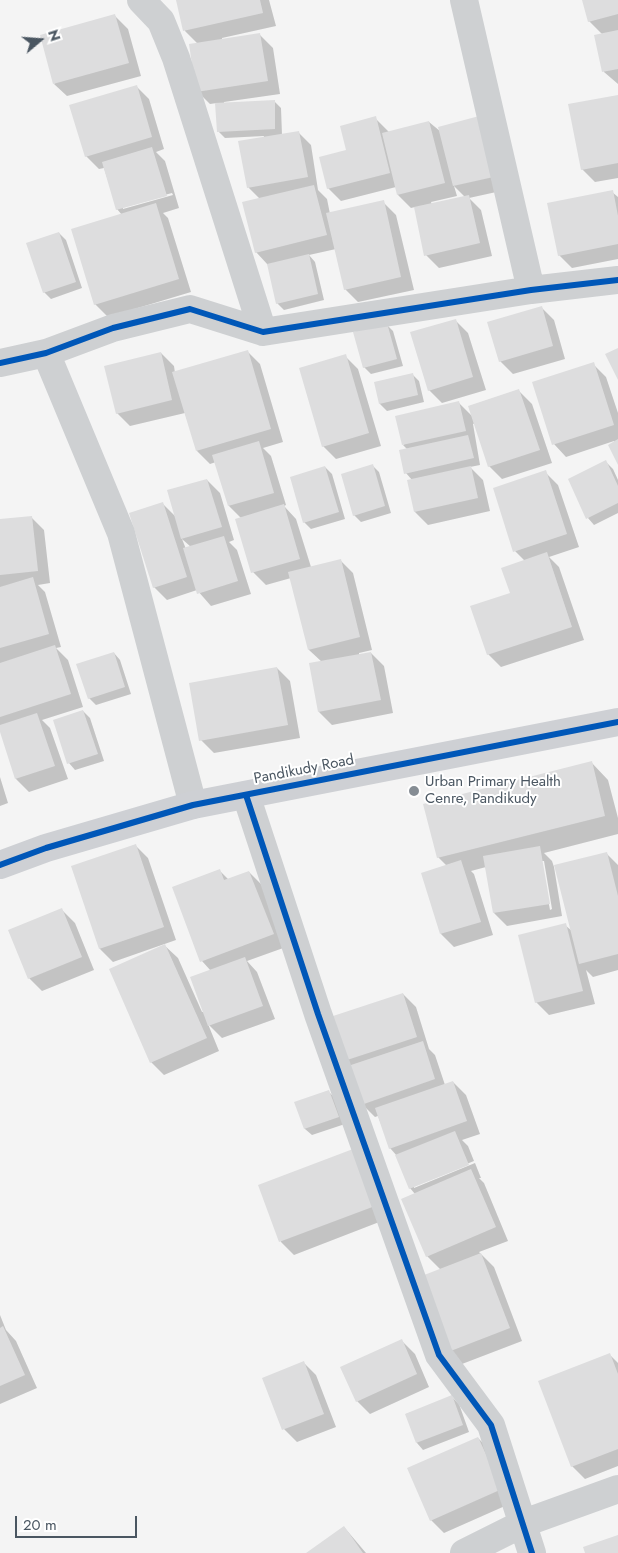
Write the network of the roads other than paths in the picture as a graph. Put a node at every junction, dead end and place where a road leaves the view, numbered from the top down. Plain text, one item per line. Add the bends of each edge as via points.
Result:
1 (141, 0) edge
2 (464, 0) edge
3 (617, 284) edge
4 (531, 290) junction
5 (263, 332) junction
6 (46, 353) junction
7 (0, 362) edge
8 (618, 722) edge
9 (246, 795) junction
10 (193, 805) junction
11 (0, 865) edge
12 (618, 1489) edge
13 (524, 1523) junction
14 (464, 1553) edge
15 (532, 1553) edge

1 - 5 street via 162,21 176,58
2 - 4 street
3 - 4 street
4 - 5 street
5 - 6 street via 190,308 113,328
6 - 7 street
6 - 10 street via 121,533
8 - 9 street, Pandikudy Road
9 - 10 street, Pandikudy Road
9 - 13 street via 318,1014 439,1355 491,1425
10 - 11 street, Pandikudy Road via 46,848
12 - 13 street
13 - 14 street
13 - 15 street

